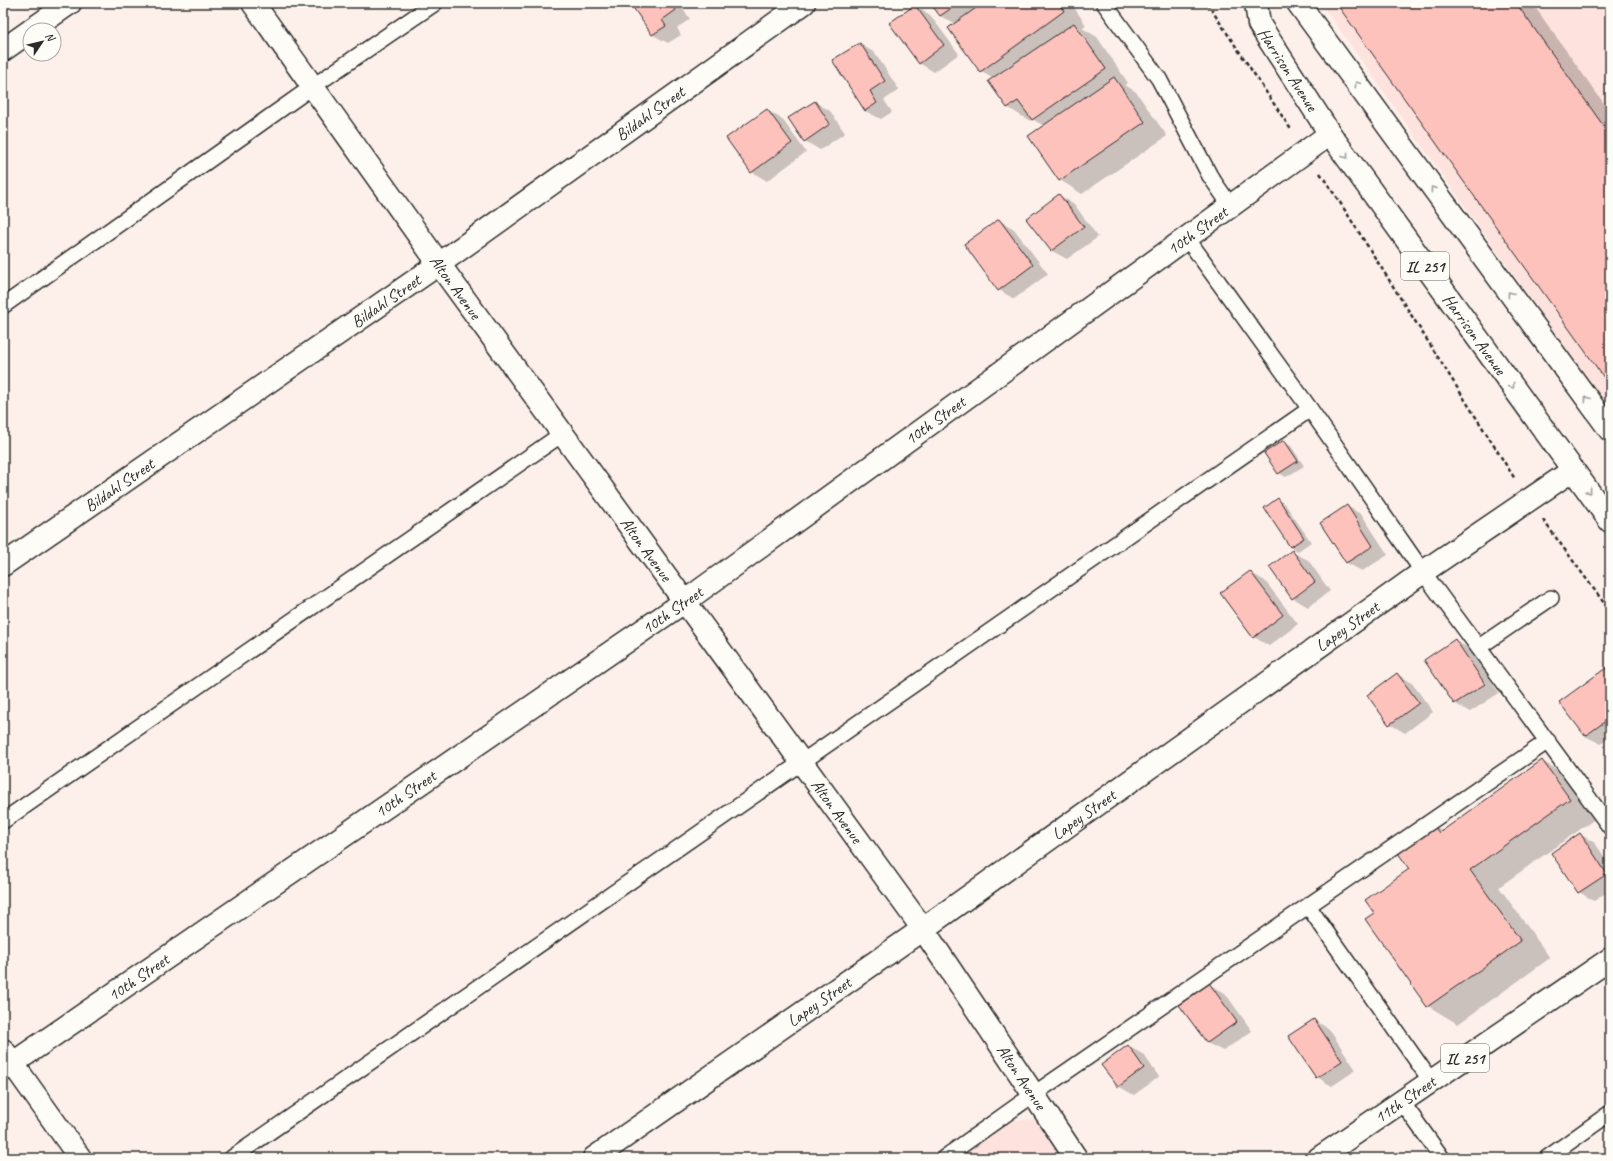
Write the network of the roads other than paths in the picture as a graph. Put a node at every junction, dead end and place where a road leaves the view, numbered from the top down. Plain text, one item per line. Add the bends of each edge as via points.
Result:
1 (70, 3) edge
2 (253, 3) edge
3 (435, 3) edge
4 (804, 3) edge
5 (1104, 3) edge
6 (1256, 3) edge
7 (1298, 3) edge
8 (43, 22) edge
9 (22, 36) edge
10 (3, 50) edge
11 (312, 87) junction
12 (1330, 134) junction
13 (1230, 205) junction
14 (1186, 237) junction
15 (438, 264) junction
16 (3, 306) edge
17 (1310, 409) junction
18 (1610, 430) edge
19 (562, 434) junction
20 (1573, 470) junction
21 (1610, 521) edge
22 (3, 565) edge
23 (1423, 572) junction
24 (1552, 598) dead end
25 (684, 602) junction
26 (1478, 647) junction
27 (1548, 741) junction
28 (801, 763) junction
29 (3, 821) edge
30 (1610, 827) edge
31 (1308, 906) junction
32 (923, 929) junction
33 (1610, 959) edge
34 (6, 1061) edge
35 (1431, 1081) junction
36 (1034, 1094) junction
37 (1402, 1102) junction
38 (1610, 1113) edge
39 (80, 1158) edge
40 (232, 1158) edge
41 (594, 1158) edge
42 (944, 1158) edge
43 (1076, 1158) edge
44 (1319, 1158) edge
45 (1442, 1158) edge
46 (1547, 1158) edge

1 - 8 street
2 - 11 street, Alton Avenue
3 - 11 lane
4 - 15 street, Bildahl Street
5 - 13 lane via 1159,79 1210,176
6 - 12 street, Harrison Avenue / IL 251 via 1259,24
18 -> 7 street, IL 251
9 - 10 street
11 - 15 street, Alton Avenue
11 - 16 lane
12 - 13 street, 10th Street
12 -> 20 street, Harrison Avenue / IL 251
13 - 14 street, 10th Street
14 - 17 lane
14 - 25 street, 10th Street
15 - 19 street, Alton Avenue
15 - 22 street, Bildahl Street
17 - 23 lane
17 - 28 lane
19 - 25 street, Alton Avenue
19 - 29 lane
20 -> 21 street, Harrison Avenue / IL 251
20 - 23 street, Lapey Street
23 - 26 lane
23 - 32 street, Lapey Street
24 - 26 lane
25 - 28 street, Alton Avenue
25 - 34 street, 10th Street
26 - 27 lane
27 - 30 lane
27 - 31 lane
28 - 32 street, Alton Avenue
28 - 40 lane
31 - 35 lane
31 - 36 lane
32 - 36 street, Alton Avenue
32 - 41 street, Lapey Street
33 - 35 street, 11th Street / IL 251
34 - 39 street
35 - 37 street, 11th Street / IL 251
36 - 42 lane
36 - 43 street, Alton Avenue
37 - 44 street, 11th Street / IL 251
37 - 45 lane
38 - 46 lane

